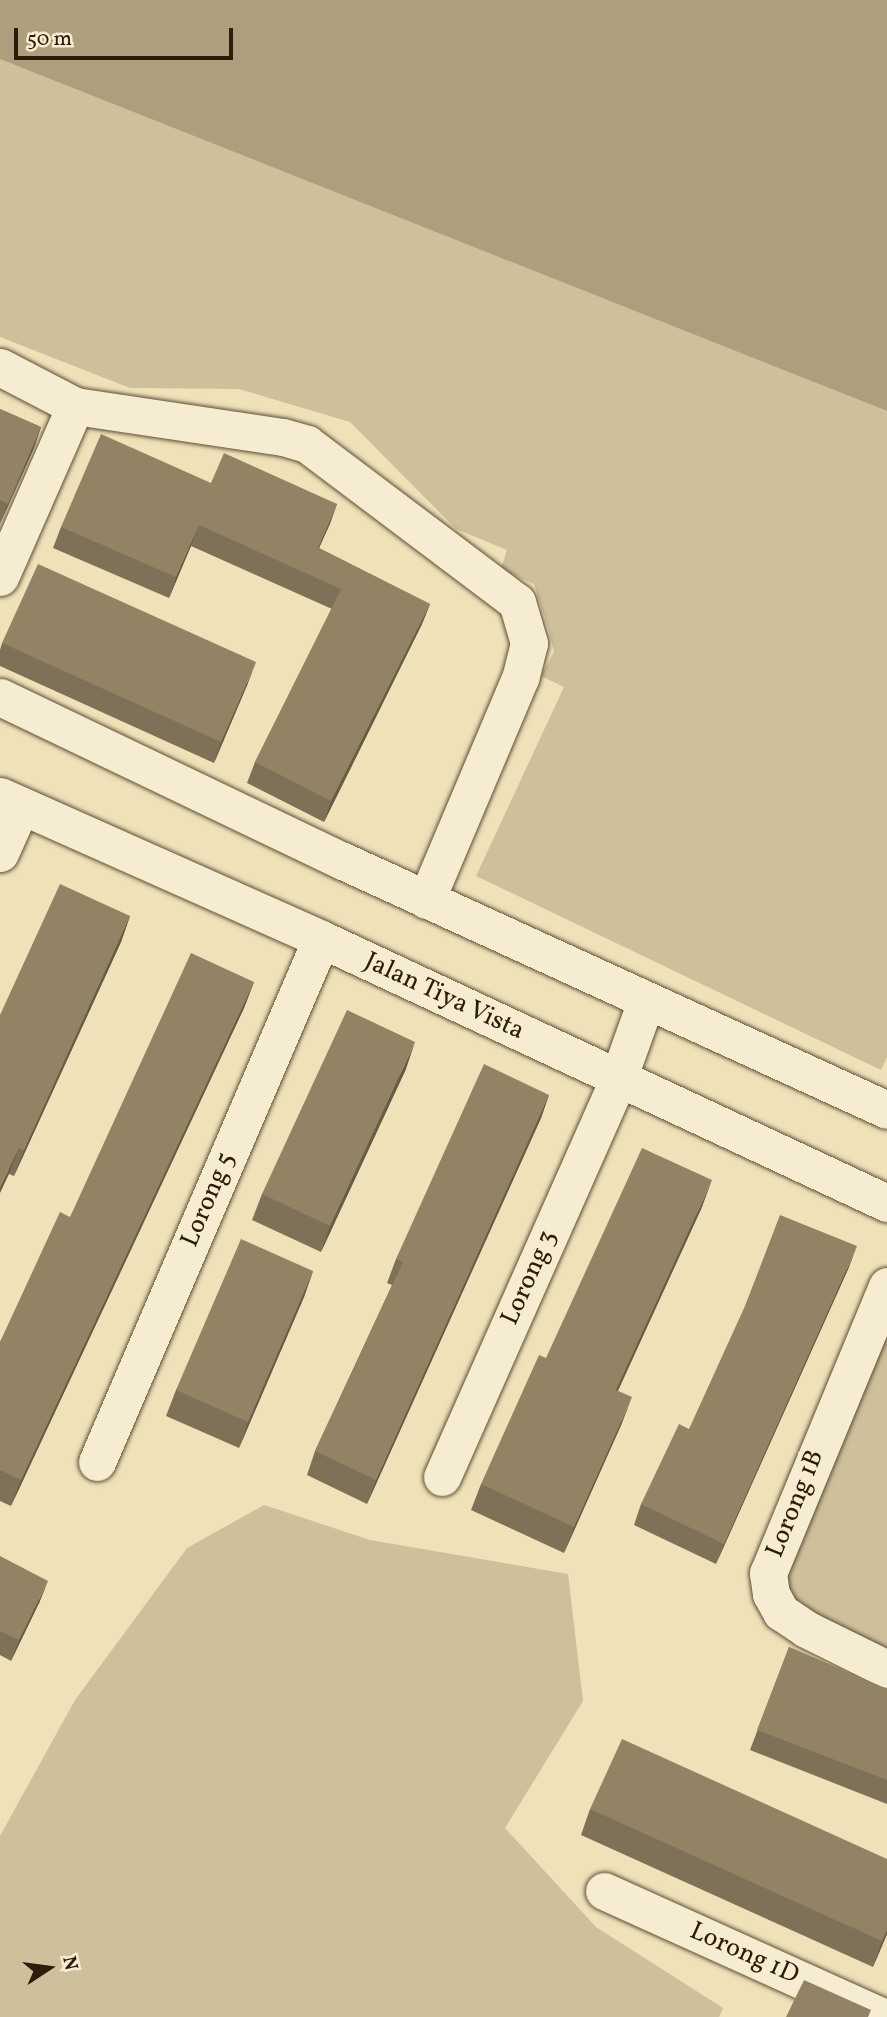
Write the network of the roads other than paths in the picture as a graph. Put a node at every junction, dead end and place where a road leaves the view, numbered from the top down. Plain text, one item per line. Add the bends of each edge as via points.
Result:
1 (0, 367) edge
2 (75, 406) junction
3 (0, 577) edge
4 (0, 697) edge
5 (11, 801) edge
6 (0, 853) edge
7 (426, 900) junction
8 (321, 939) junction
9 (646, 1000) junction
10 (618, 1079) junction
11 (887, 1110) edge
12 (887, 1203) edge
13 (887, 1286) edge
14 (96, 1462) dead end
15 (442, 1477) dead end
16 (887, 1669) edge
17 (604, 1891) dead end
18 (883, 2017) edge

1 - 2 street
2 - 3 street
2 - 7 street via 307,444 517,603 529,643 520,678
4 - 7 street
5 - 6 street
5 - 8 street, Jalan Tiya Vista
7 - 9 street
8 - 10 street, Jalan Tiya Vista
8 - 14 street, Lorong 5
9 - 10 street, Lorong 3
9 - 11 street
10 - 12 street, Jalan Tiya Vista
10 - 15 street, Lorong 3
13 - 16 street, Lorong 1B via 768,1573 771,1594 781,1612
17 - 18 street, Lorong 1D

